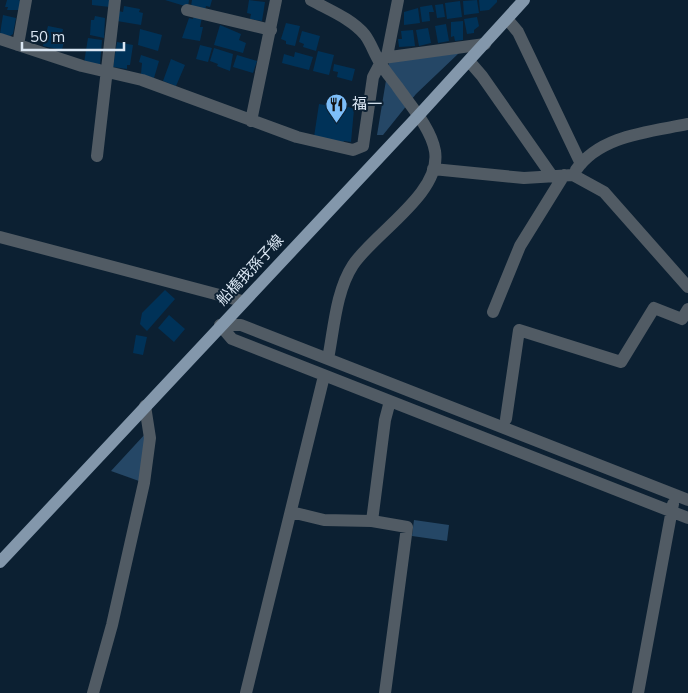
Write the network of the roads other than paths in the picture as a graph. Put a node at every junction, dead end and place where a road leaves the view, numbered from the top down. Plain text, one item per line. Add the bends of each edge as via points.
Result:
1 (26, 0) edge
2 (116, 0) edge
3 (276, 0) edge
4 (311, 0) edge
5 (398, 0) edge
6 (524, 0) edge
7 (187, 10) dead end
8 (507, 19) junction
9 (271, 30) junction
10 (0, 39) edge
11 (485, 44) junction
12 (18, 45) junction
13 (383, 58) junction
14 (469, 62) junction
15 (106, 72) junction
16 (418, 116) junction
17 (251, 121) junction
18 (688, 124) edge
19 (97, 156) dead end
20 (433, 169) junction
21 (567, 172) junction
22 (0, 237) edge
23 (688, 287) edge
24 (242, 301) junction
25 (688, 309) edge
26 (492, 312) dead end
27 (220, 325) junction
28 (328, 359) junction
29 (324, 376) junction
30 (390, 401) junction
31 (145, 406) junction
32 (506, 419) dead end
33 (675, 495) junction
34 (688, 500) edge
35 (291, 512) junction
36 (671, 512) junction
37 (688, 518) edge
38 (372, 521) junction
39 (0, 562) edge
40 (93, 693) edge
41 (246, 693) edge
42 (385, 693) edge
43 (638, 693) edge

1 - 12 street
2 - 15 street
3 - 9 street
4 - 13 street via 358,27
5 - 13 street
6 - 8 main road, 船橋我孫子線
7 - 9 street
8 - 11 main road, 船橋我孫子線
8 - 21 street via 518,32
9 - 17 street
10 - 12 street
11 - 13 street
11 - 14 main road, 船橋我孫子線
12 - 15 street
13 - 16 street
13 - 17 street via 374,77 363,146 358,150 297,137
14 - 16 main road, 船橋我孫子線
14 - 21 street
15 - 17 street via 142,80
15 - 19 street
16 - 20 street via 436,152
16 - 24 main road, 船橋我孫子線
18 - 21 street via 601,146
20 - 21 street via 494,176
20 - 28 street via 419,196 368,246 353,266 343,287
21 - 23 street via 604,192
21 - 26 street via 520,246
22 - 24 street
24 - 27 main road, 船橋我孫子線
25 - 32 street via 682,319 654,308 620,362 519,330
27 - 28 street via 241,325
27 - 29 street via 232,339
27 - 31 main road, 船橋我孫子線
28 - 33 street
29 - 30 street
29 - 35 street
30 - 36 street
30 - 38 street
31 - 39 main road, 船橋我孫子線
31 - 40 street via 150,438 144,483
33 - 34 street
33 - 36 street
35 - 38 street via 324,520
35 - 41 street
36 - 37 street
36 - 43 street
38 - 42 street via 407,527

